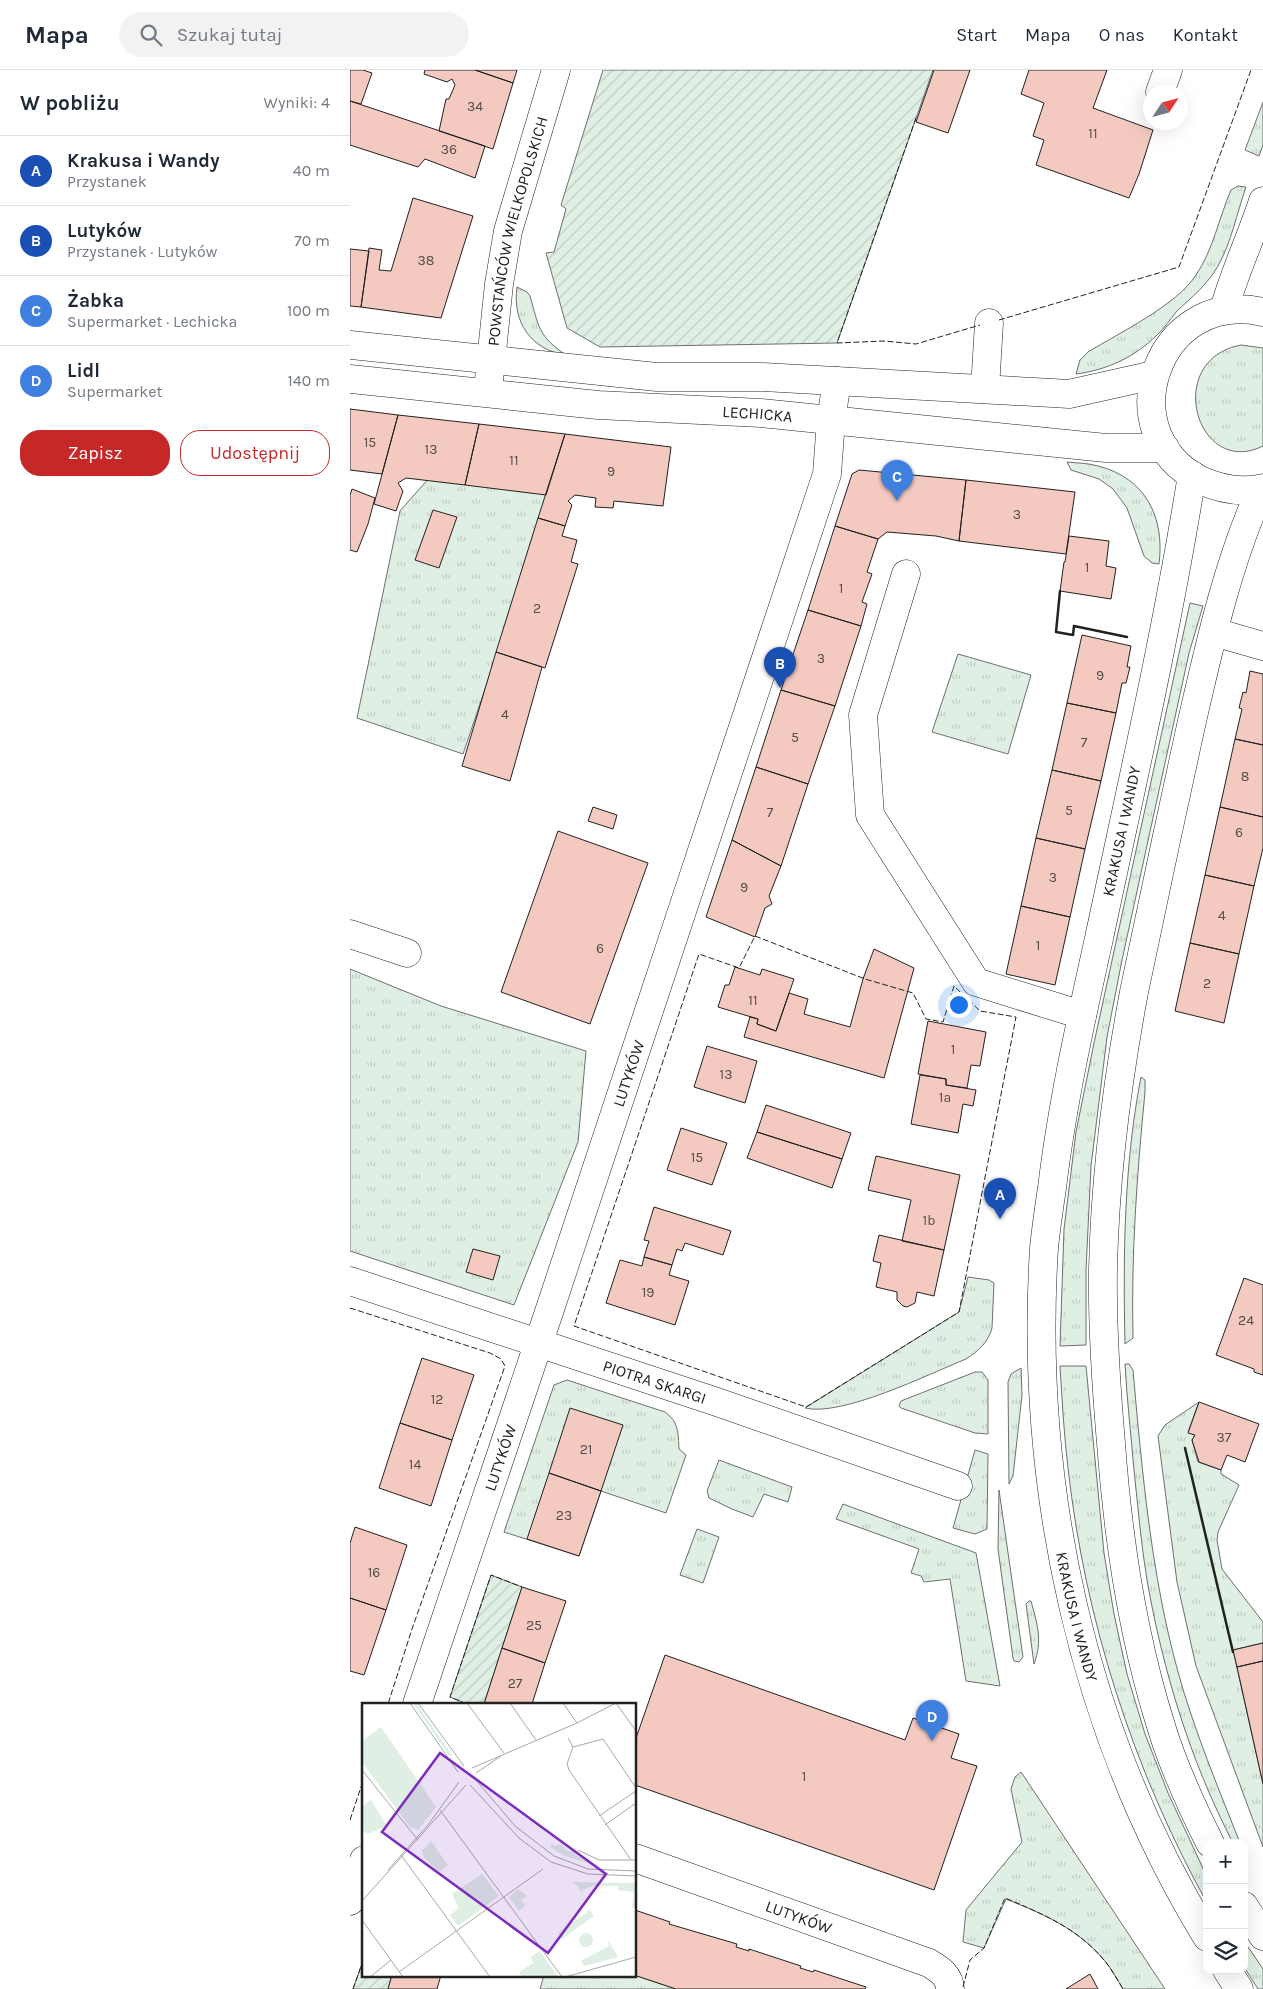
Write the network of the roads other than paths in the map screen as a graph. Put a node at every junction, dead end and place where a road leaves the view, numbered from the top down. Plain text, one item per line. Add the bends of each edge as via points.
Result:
1 (556, 70) edge
2 (1168, 70) edge
3 (1163, 85) edge
4 (1263, 201) edge
5 (1224, 310) junction
6 (1263, 312) edge
7 (989, 323) dead end
8 (350, 345) edge
9 (491, 361) junction
10 (1154, 375) junction
11 (350, 379) edge
12 (837, 381) junction
13 (984, 389) junction
14 (487, 394) junction
15 (831, 420) junction
16 (1165, 448) junction
17 (1192, 475) junction
18 (1262, 488) edge
19 (906, 574) dead end
20 (1214, 632) junction
21 (1263, 646) edge
22 (350, 934) edge
23 (407, 953) dead end
24 (1082, 1015) junction
25 (350, 1281) edge
26 (538, 1344) junction
27 (958, 1486) dead end
28 (417, 1703) edge
29 (1208, 1839) edge
30 (636, 1858) edge
31 (1248, 1912) edge
32 (1203, 1930) edge
33 (1263, 1936) edge
34 (1229, 1974) edge
35 (950, 1989) edge
36 (1239, 1989) edge

1 - 9 street, POWSTAŃCÓW WIELKOPOLSKICH via 508,231
2 - 3 street
4 - 5 street
5 - 6 street
5 - 10 street via 1200,318 1180,333 1164,352
7 - 13 street
8 - 9 street
9 - 12 street via 658,377
9 - 14 street, POWSTAŃCÓW WIELKOPOLSKICH
10 - 13 street via 1069,394
10 - 16 street via 1151,400 1155,425
11 - 14 street, LECHICKA
12 - 13 street
12 - 15 street, LUTYKÓW
14 - 15 street, LECHICKA via 598,405
15 - 16 street, LECHICKA via 1106,448
15 - 26 street, LUTYKÓW via 826,474
16 - 17 street
17 - 18 street via 1213,486 1229,489
17 - 24 street, KRAKUSA I WANDY via 1171,599
18 - 20 street via 1227,583
19 - 24 street via 863,715 870,815 976,982
20 - 21 street
20 - 29 street via 1173,804 1124,1040 1111,1144 1103,1268 1106,1381 1115,1496 1127,1585 1161,1728
22 - 23 street
24 - 32 street, KRAKUSA I WANDY via 1059,1133 1044,1246 1042,1356 1053,1504 1078,1626 1111,1734 1152,1834
25 - 26 street, PIOTRA SKARGI
26 - 27 street, PIOTRA SKARGI
26 - 28 street, LUTYKÓW
30 - 35 street, LUTYKÓW via 929,1962 942,1970 950,1982
31 - 33 street
34 - 36 street

